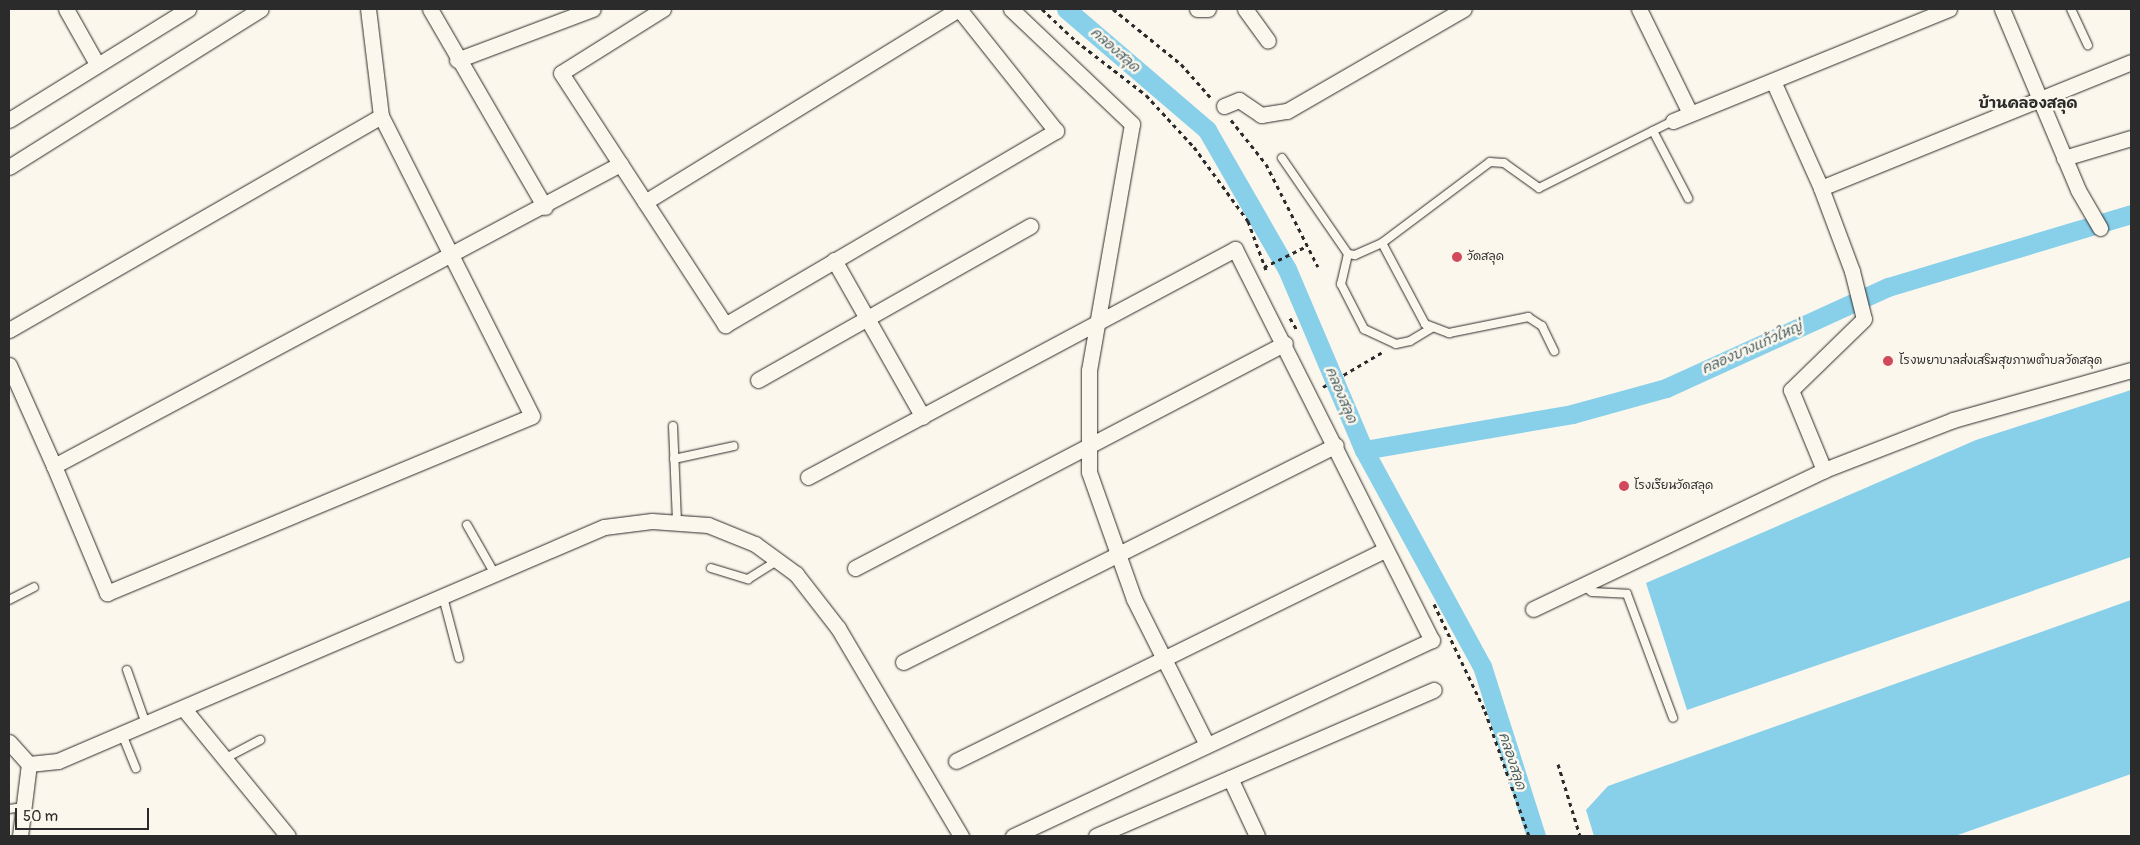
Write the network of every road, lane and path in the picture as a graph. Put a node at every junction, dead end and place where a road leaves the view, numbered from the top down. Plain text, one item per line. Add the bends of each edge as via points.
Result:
1 (66, 9) edge
2 (188, 9) edge
3 (261, 9) edge
4 (368, 9) edge
5 (430, 9) edge
6 (593, 9) edge
7 (664, 9) edge
8 (959, 9) edge
9 (1011, 9) edge
10 (1113, 9) edge
11 (1197, 9) edge
12 (1208, 9) edge
13 (1245, 9) edge
14 (1464, 9) edge
15 (1639, 9) edge
16 (1949, 9) edge
17 (2002, 9) edge
18 (2071, 9) edge
19 (1268, 41) dead end
20 (2088, 45) dead end
21 (457, 60) junction
22 (2131, 62) edge
23 (97, 64) junction
24 (1773, 81) junction
25 (2040, 98) junction
26 (1221, 107) junction
27 (1690, 113) junction
28 (381, 116) junction
29 (9, 120) edge
30 (1673, 121) joint
31 (1654, 131) junction
32 (2131, 138) edge
33 (1282, 158) dead end
34 (2064, 158) junction
35 (620, 164) junction
36 (9, 167) edge
37 (1821, 188) junction
38 (1688, 198) dead end
39 (645, 202) junction
40 (545, 207) junction
41 (1030, 226) dead end
42 (2100, 227) dead end
43 (1382, 243) junction
44 (1307, 246) junction
45 (1348, 254) junction
46 (450, 257) junction
47 (834, 260) junction
48 (1264, 267) dead end
49 (1318, 267) dead end
50 (867, 318) junction
51 (1097, 324) junction
52 (1432, 328) junction
53 (9, 330) edge
54 (1285, 343) junction
55 (1554, 351) dead end
56 (1382, 352) dead end
57 (9, 365) edge
58 (2131, 370) edge
59 (758, 380) dead end
60 (1322, 388) dead end
61 (923, 417) junction
62 (673, 426) dead end
63 (1089, 442) junction
64 (1336, 444) junction
65 (734, 446) dead end
66 (674, 459) junction
67 (54, 466) junction
68 (1824, 470) junction
69 (808, 477) dead end
70 (677, 523) junction
71 (467, 525) dead end
72 (1384, 550) junction
73 (1118, 554) junction
74 (778, 560) junction
75 (711, 568) dead end
76 (855, 568) dead end
77 (495, 574) junction
78 (1583, 585) junction
79 (34, 587) dead end
80 (443, 597) junction
81 (9, 600) edge
82 (1533, 609) dead end
83 (459, 658) dead end
84 (1164, 658) junction
85 (903, 662) dead end
86 (127, 670) dead end
87 (1434, 690) dead end
88 (184, 709) junction
89 (1673, 718) dead end
90 (146, 724) junction
91 (122, 734) junction
92 (260, 740) dead end
93 (9, 742) edge
94 (1207, 745) junction
95 (224, 759) junction
96 (956, 761) dead end
97 (29, 764) junction
98 (1558, 764) dead end
99 (136, 768) dead end
100 (1230, 778) junction
101 (25, 807) junction
102 (9, 809) edge
103 (285, 833) edge
104 (20, 836) edge
105 (960, 836) edge
106 (1013, 836) edge
107 (1096, 836) edge
108 (1257, 836) edge
109 (1580, 836) edge

1 - 23 street
2 - 23 street
3 - 36 street
4 - 28 street
5 - 21 street
6 - 21 street
7 - 35 street via 561,73
8 - 39 street
8 - 47 street via 1056,131
9 - 51 street via 1132,124
10 - 26 path via 1181,64
11 - 12 street
13 - 19 street
14 - 26 street via 1287,111 1261,115 1239,100
15 - 27 street
16 - 24 street
17 - 25 street
18 - 20 lane
21 - 40 street
22 - 25 street
23 - 29 street
24 - 27 street
24 - 37 street
25 - 34 street
25 - 37 street
26 - 44 path via 1266,164
27 - 30 street
28 - 46 street
28 - 53 street
30 - 31 lane
31 - 38 lane
31 - 43 lane via 1539,188 1504,163 1490,162
32 - 34 street
33 - 45 lane
34 - 42 street
35 - 39 street
35 - 40 street
37 - 68 street via 1852,271 1864,319 1854,333 1791,390
39 - 47 street via 725,325
40 - 46 street
41 - 50 street
43 - 45 lane via 1355,255
43 - 52 lane via 1419,315
44 - 48 path
44 - 49 path
45 - 52 lane via 1341,284 1364,329 1396,344 1410,341
46 - 67 street
46 - 67 street via 532,416 107,593
47 - 50 street
50 - 59 street
50 - 61 street
51 - 54 street via 1234,249
51 - 61 street
51 - 63 street via 1089,370
52 - 55 lane via 1449,333 1528,317 1542,326
54 - 63 street
54 - 64 street
56 - 60 path
57 - 67 street
58 - 68 street via 1953,420
61 - 69 street
62 - 66 lane
63 - 73 street via 1089,472
63 - 76 street
64 - 72 street
64 - 73 street
65 - 66 lane
66 - 70 lane
68 - 78 street
70 - 74 street via 708,525 755,544
70 - 77 street via 604,528
71 - 77 lane
72 - 84 street
72 - 94 street via 1432,640
73 - 84 street via 1134,599
73 - 85 street
74 - 75 lane via 748,579
74 - 105 street via 796,574 838,628
77 - 80 street
78 - 82 street
78 - 89 lane via 1592,592 1627,594
79 - 81 lane
80 - 83 lane
80 - 88 street
84 - 94 street
84 - 96 street
86 - 90 lane
87 - 100 street
88 - 90 street
88 - 95 street
90 - 91 street
91 - 97 street via 58,761
91 - 99 lane
92 - 95 lane
93 - 97 street
94 - 106 street
95 - 103 street
97 - 101 street
98 - 109 path
100 - 107 street
100 - 108 street
101 - 102 lane
101 - 104 street

